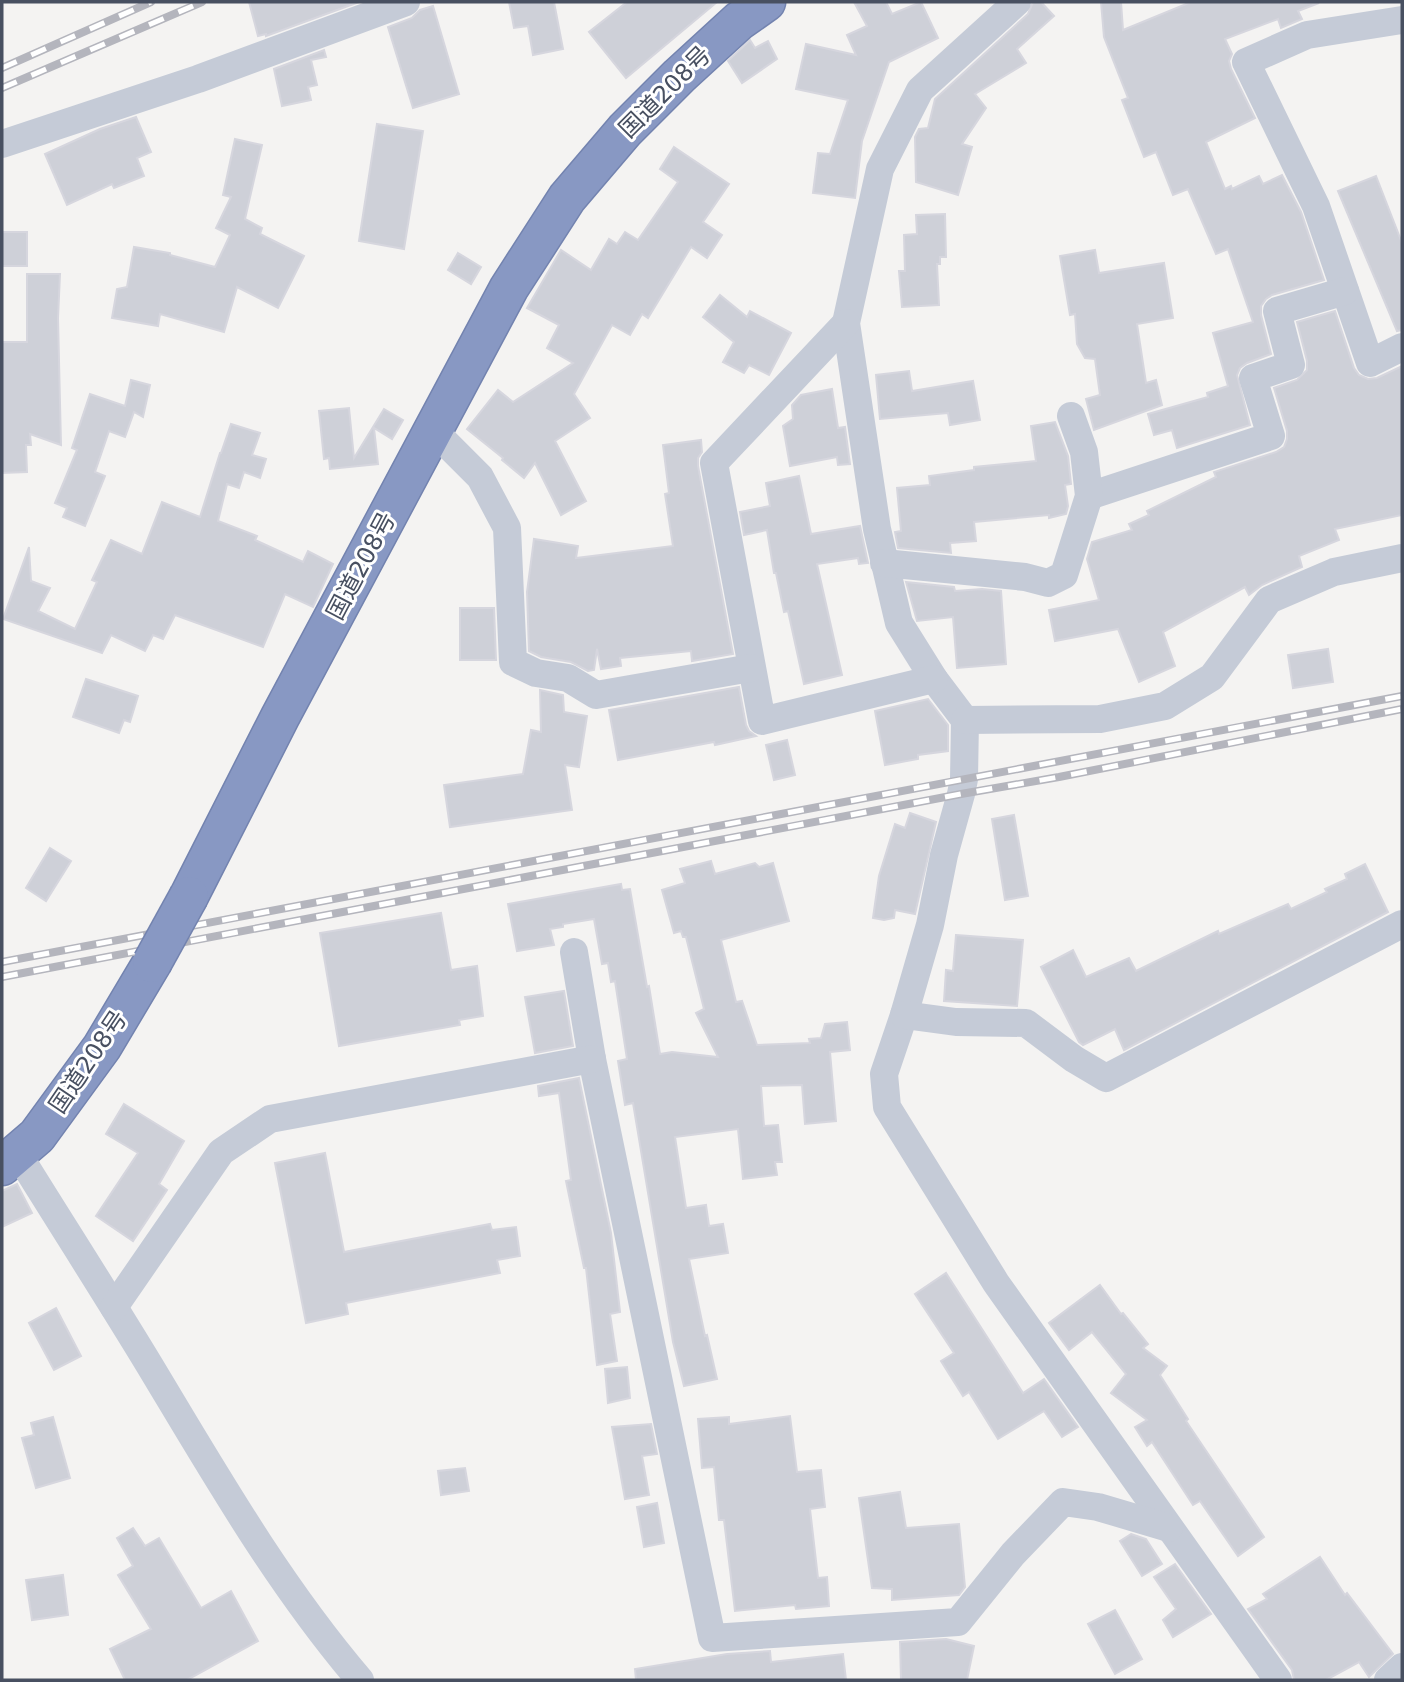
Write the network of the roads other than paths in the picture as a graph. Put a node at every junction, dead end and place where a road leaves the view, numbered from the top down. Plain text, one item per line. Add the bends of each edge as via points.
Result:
1 (406, 2) edge
2 (766, 2) edge
3 (1017, 2) edge
4 (1402, 20) edge
5 (2, 144) edge
6 (1345, 291) junction
7 (845, 323) junction
8 (1402, 347) edge
9 (1071, 416) dead end
10 (433, 430) junction
11 (1089, 496) junction
12 (1402, 558) edge
13 (884, 563) junction
14 (751, 668) junction
15 (934, 679) junction
16 (965, 720) junction
17 (1402, 924) edge
18 (574, 952) dead end
19 (904, 1015) junction
20 (592, 1059) junction
21 (10, 1160) edge
22 (114, 1307) junction
23 (1169, 1528) junction
24 (1402, 1667) edge
25 (360, 1680) edge
26 (1278, 1680) edge
27 (1388, 1680) edge

1 - 5 street via 198,79
2 - 10 highway, 国道208号 via 679,76 567,198 509,288
3 - 7 street via 920,90 880,169
4 - 6 street via 1307,35 1246,62 1316,206
6 - 8 street via 1370,363
6 - 11 street via 1277,311 1291,365 1253,378 1271,436
7 - 13 street
7 - 14 street via 714,463
9 - 11 street via 1084,452
10 - 14 street via 480,477 507,528 513,662 536,673 568,678 596,695
10 - 21 highway, 国道208号, bridge via 152,963 102,1047 37,1136
11 - 13 street via 1064,575 1048,583 1026,576
12 - 16 street via 1334,572 1269,600 1213,677 1165,706 1100,719
13 - 15 street via 898,623
14 - 15 street via 762,721
15 - 16 street
16 - 19 street via 961,794
17 - 19 street via 1106,1078 1026,1023 956,1022
18 - 20 street
19 - 23 street via 884,1074 887,1107 996,1283
20 - 22 street via 270,1119 221,1152
20 - 23 street via 712,1638 958,1622 1063,1502
21 - 22 street
22 - 25 street via 239,1514
23 - 26 street
24 - 27 street

